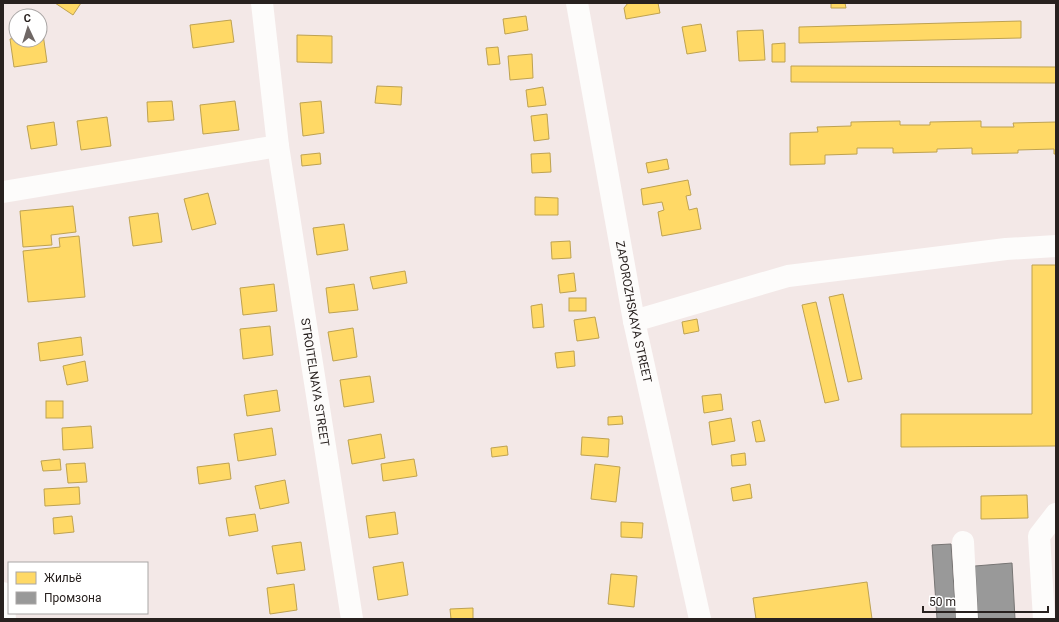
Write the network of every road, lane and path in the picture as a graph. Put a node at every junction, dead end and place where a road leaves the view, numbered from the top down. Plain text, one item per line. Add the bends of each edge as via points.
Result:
1 (262, 3) edge
2 (577, 3) edge
3 (278, 146) junction
4 (3, 192) edge
5 (1056, 246) edge
6 (634, 321) junction
7 (1056, 514) edge
8 (963, 542) dead end
9 (3, 593) edge
10 (5, 619) edge
11 (352, 619) edge
12 (700, 619) edge
13 (967, 619) edge
14 (1044, 619) edge

1 - 3 street, STROITELNAYA STREET
2 - 6 street, ZAPOROZHSKAYA STREET
3 - 4 street
3 - 11 street, STROITELNAYA STREET
5 - 6 street via 1006,249 788,276
6 - 12 street, ZAPOROZHSKAYA STREET
7 - 14 street via 1039,536
8 - 13 street
9 - 10 street

